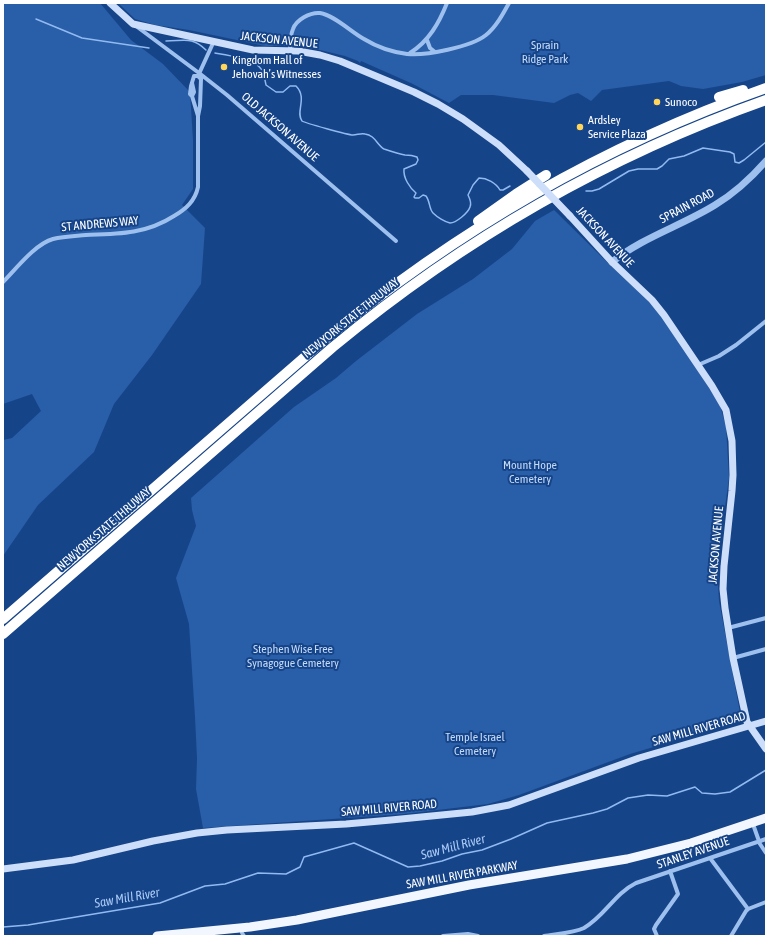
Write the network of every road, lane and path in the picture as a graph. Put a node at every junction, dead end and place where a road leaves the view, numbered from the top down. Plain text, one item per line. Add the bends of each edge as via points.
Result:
1 (110, 3) edge
2 (447, 3) edge
3 (509, 3) edge
4 (133, 24) junction
5 (427, 40) junction
6 (214, 42) junction
7 (290, 51) junction
8 (435, 52) junction
9 (408, 54) junction
10 (199, 74) junction
11 (193, 84) junction
12 (766, 84) edge
13 (200, 86) junction
14 (766, 88) edge
15 (192, 96) junction
16 (200, 96) junction
17 (719, 97) dead end
18 (766, 100) edge
19 (198, 116) junction
20 (766, 161) edge
21 (546, 175) dead end
22 (396, 241) dead end
23 (612, 262) junction
24 (424, 264) junction
25 (3, 282) edge
26 (766, 321) edge
27 (698, 365) junction
28 (766, 618) edge
29 (3, 619) edge
30 (728, 628) junction
31 (3, 634) edge
32 (766, 649) edge
33 (733, 658) junction
34 (766, 721) edge
35 (749, 726) junction
36 (766, 749) edge
37 (766, 818) edge
38 (766, 823) edge
39 (754, 828) junction
40 (766, 839) edge
41 (759, 841) junction
42 (766, 853) edge
43 (710, 858) junction
44 (3, 869) edge
45 (670, 871) junction
46 (766, 902) edge
47 (748, 909) junction
48 (243, 935) edge
49 (157, 936) edge
50 (214, 936) edge
51 (443, 936) edge
52 (478, 936) edge
53 (544, 936) edge
54 (657, 936) edge
55 (731, 936) edge

1 - 4 main road, OLD JACKSON AVENUE
2 - 5 street
3 - 8 street via 500,19 486,35 462,46
4 - 6 main road, JACKSON AVENUE
4 - 10 street, OLD JACKSON AVENUE
5 - 8 street
5 - 9 street
6 - 7 main road, JACKSON AVENUE via 253,50
6 - 10 street
7 - 9 street via 293,28 310,14 321,13 381,48
7 - 23 main road, JACKSON AVENUE, bridge via 340,61 414,92 463,120 499,145 527,171
8 - 9 street
10 - 11 street via 194,76
10 - 13 street, ST ANDREWS WAY
10 - 22 street, OLD JACKSON AVENUE
11 - 13 street
11 - 15 street, ST ANDREWS WAY via 190,94
12 - 17 highway
13 - 16 street, ST ANDREWS WAY
14 - 24 highway, NEW YORK STATE THRUWAY via 684,120 601,158 517,204
15 - 16 street
15 - 19 street, ST ANDREWS WAY
16 - 19 street, ST ANDREWS WAY
18 - 31 highway, NEW YORK STATE THRUWAY via 672,137 600,171 516,218 435,270 333,347
19 - 25 street, ST ANDREWS WAY via 198,187 188,207 168,220 142,231 53,239 42,244
20 - 23 street, SPRAIN ROAD via 743,185 715,205 640,243
21 - 24 highway via 492,210
23 - 27 main road, JACKSON AVENUE via 652,300
24 - 29 highway, NEW YORK STATE THRUWAY via 318,346
26 - 27 street via 719,356
27 - 30 main road, JACKSON AVENUE via 723,404 732,441 732,491 723,577
28 - 30 street
30 - 33 main road, JACKSON AVENUE
32 - 33 street
33 - 35 main road, JACKSON AVENUE
34 - 35 main road, SAW MILL RIVER ROAD
35 - 36 main road
35 - 44 main road, SAW MILL RIVER ROAD via 639,758 501,807 384,821 197,833 73,860
37 - 49 highway, SAW MILL RIVER PARKWAY via 691,843 627,859 476,883 292,921
38 - 39 highway, SAW MILL RIVER PARKWAY
39 - 41 street
39 - 48 highway, SAW MILL RIVER PARKWAY via 690,849 628,864 486,887
40 - 41 street, STANLEY AVENUE
41 - 42 street
41 - 43 street, STANLEY AVENUE
43 - 45 street, STANLEY AVENUE
43 - 47 street
45 - 53 street, STANLEY AVENUE via 627,888 584,928
45 - 54 street via 678,894 654,928
46 - 47 street
47 - 55 street
48 - 50 highway, SAW MILL RIVER PARKWAY
51 - 52 street

